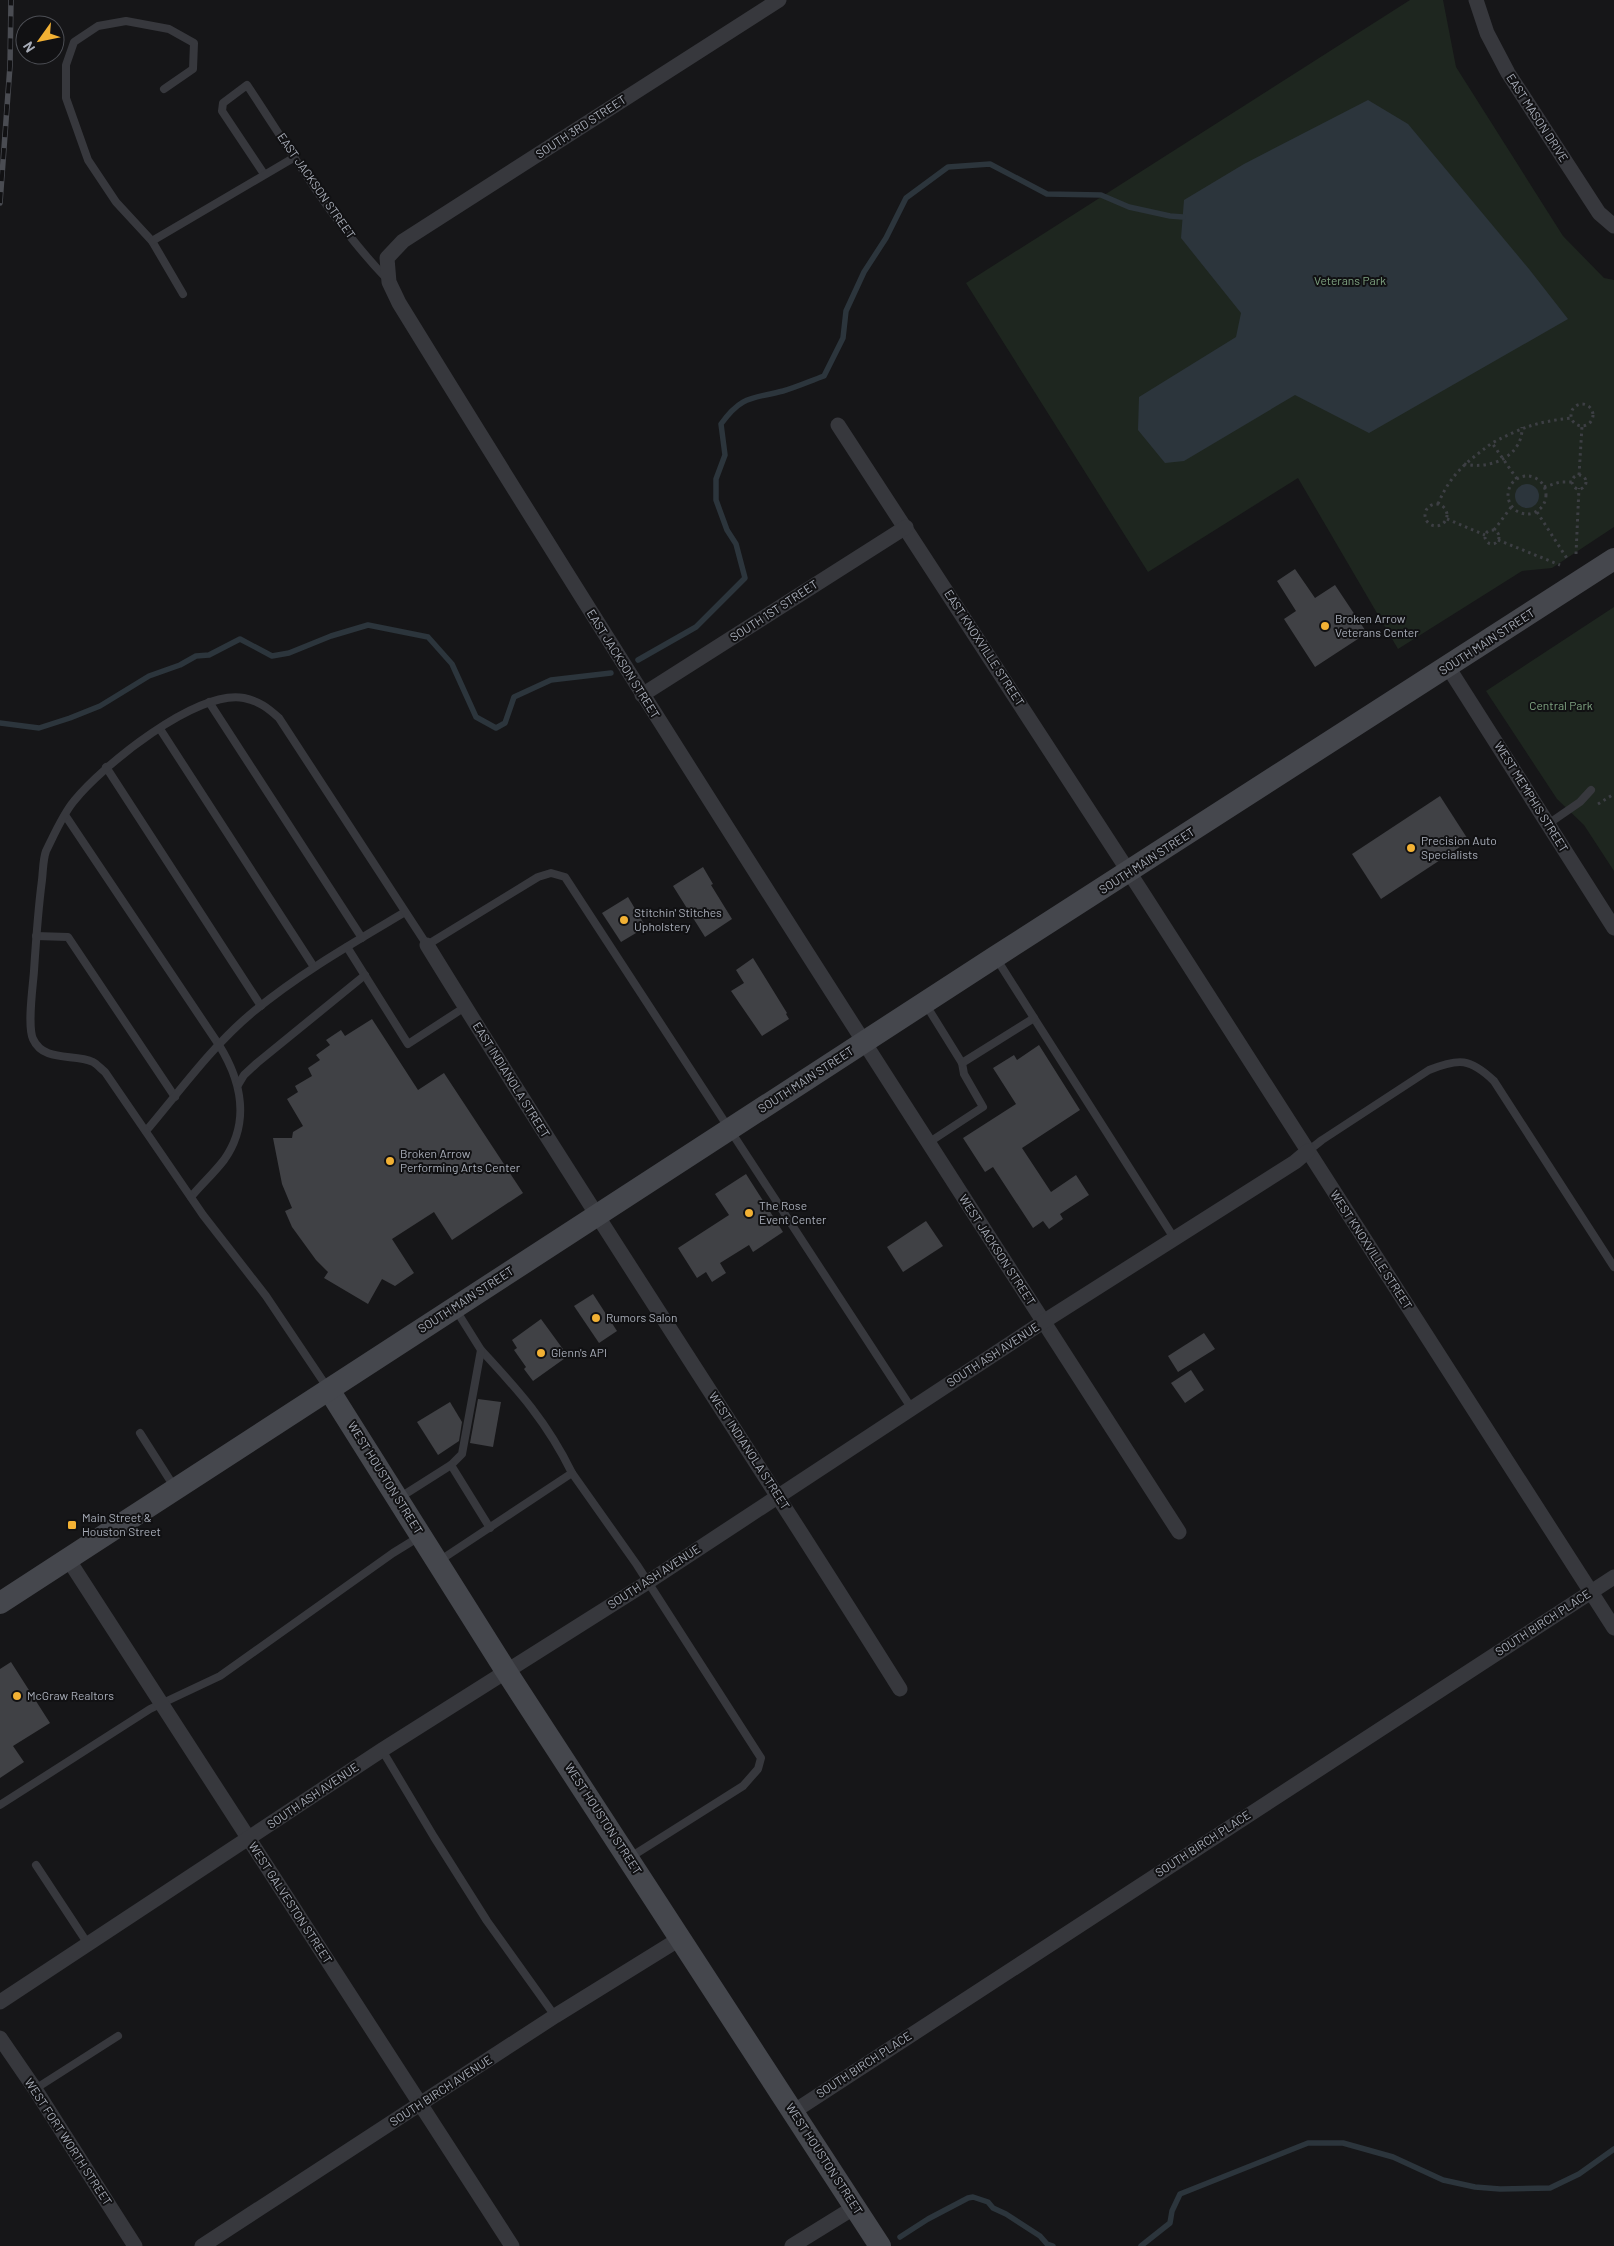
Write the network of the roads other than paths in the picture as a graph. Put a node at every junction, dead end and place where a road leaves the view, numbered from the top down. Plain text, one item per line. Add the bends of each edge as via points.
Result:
1 (779, 0) edge
2 (1476, 0) edge
3 (164, 89) dead end
4 (295, 157) junction
5 (264, 174) junction
6 (1614, 226) edge
7 (152, 241) junction
8 (386, 258) joint
9 (389, 282) junction
10 (183, 294) dead end
11 (838, 425) dead end
12 (906, 527) junction
13 (1613, 563) edge
14 (1448, 667) junction
15 (642, 695) junction
16 (209, 702) junction
17 (160, 729) junction
18 (106, 767) junction
19 (1591, 790) dead end
20 (65, 815) junction
21 (1548, 824) junction
22 (1129, 872) junction
23 (405, 912) junction
24 (1614, 928) edge
25 (36, 936) junction
26 (362, 938) junction
27 (427, 945) junction
28 (347, 947) junction
29 (995, 957) junction
30 (314, 967) junction
31 (365, 975) junction
32 (925, 1004) junction
33 (261, 1006) junction
34 (465, 1007) junction
35 (1034, 1018) junction
36 (864, 1043) junction
37 (219, 1046) junction
38 (962, 1063) junction
39 (238, 1085) junction
40 (174, 1097) junction
41 (731, 1129) junction
42 (146, 1131) junction
43 (928, 1143) junction
44 (1308, 1152) junction
45 (190, 1197) junction
46 (596, 1216) junction
47 (1174, 1238) junction
48 (1614, 1267) edge
49 (455, 1307) junction
50 (1044, 1322) junction
51 (480, 1350) junction
52 (329, 1390) junction
53 (912, 1409) junction
54 (140, 1433) dead end
55 (451, 1465) junction
56 (572, 1473) junction
57 (176, 1490) junction
58 (779, 1497) junction
59 (398, 1499) junction
60 (490, 1528) junction
61 (1179, 1532) dead end
62 (421, 1536) junction
63 (68, 1560) junction
64 (438, 1562) junction
65 (1614, 1577) edge
66 (648, 1582) junction
67 (1591, 1592) junction
68 (0, 1603) edge
69 (1614, 1628) edge
70 (506, 1672) junction
71 (900, 1689) dead end
72 (161, 1704) junction
73 (382, 1750) junction
74 (0, 1805) edge
75 (249, 1839) junction
76 (629, 1858) junction
77 (36, 1865) dead end
78 (680, 1938) junction
79 (88, 1944) junction
80 (0, 2002) edge
81 (555, 2016) junction
82 (118, 2036) dead end
83 (0, 2038) edge
84 (35, 2089) junction
85 (420, 2105) junction
86 (793, 2112) junction
87 (855, 2206) junction
88 (135, 2246) edge
89 (202, 2246) edge
90 (512, 2246) edge
91 (792, 2246) edge
92 (880, 2246) edge

1 - 8 street, SOUTH 3RD STREET via 403,241
2 - 6 street, EAST MASON DRIVE via 1487,33 1508,73 1599,213
3 - 7 lane via 193,69 194,43 169,29 126,21 98,26 74,42 66,65 66,98 88,160 116,202
4 - 5 lane
4 - 5 lane, EAST JACKSON STREET via 247,86 223,103 222,112
4 - 9 lane, EAST JACKSON STREET via 337,218
5 - 7 lane
7 - 10 lane
8 - 9 street, EAST JACKSON STREET
9 - 15 street, EAST JACKSON STREET via 409,320
11 - 12 street, EAST KNOXVILLE STREET
12 - 15 street, SOUTH 1ST STREET
12 - 22 street, EAST KNOXVILLE STREET
13 - 14 street, SOUTH MAIN STREET
14 - 21 street, WEST MEMPHIS STREET
14 - 22 street, SOUTH MAIN STREET
15 - 36 street, EAST JACKSON STREET
16 - 17 lane
16 - 23 lane via 242,698 262,704 279,718
16 - 26 lane
17 - 18 lane
17 - 30 lane
18 - 20 lane via 72,802
18 - 33 lane
19 - 21 lane via 1580,802
20 - 25 lane via 45,853
20 - 37 lane
21 - 24 street, WEST MEMPHIS STREET
22 - 29 street, SOUTH MAIN STREET
22 - 44 street, WEST KNOXVILLE STREET
23 - 26 lane
23 - 27 lane
25 - 40 lane via 68,937
25 - 42 lane via 32,1038 42,1051 93,1062 105,1072
26 - 28 lane
27 - 34 street, EAST INDIANOLA STREET
27 - 41 lane via 538,877 551,873 565,876
28 - 30 lane
28 - 31 lane
29 - 32 street, SOUTH MAIN STREET
29 - 35 lane
30 - 33 lane
31 - 34 lane via 408,1044
31 - 39 lane via 257,1063
32 - 36 street, SOUTH MAIN STREET
32 - 38 lane
33 - 37 lane
34 - 46 street, EAST INDIANOLA STREET
35 - 38 lane
35 - 47 lane
36 - 41 street, SOUTH MAIN STREET
36 - 43 street, WEST JACKSON STREET
37 - 39 lane
37 - 40 lane
38 - 43 lane via 964,1074 983,1107
39 - 45 lane via 242,1110 235,1142 224,1160
40 - 42 lane
41 - 46 street, SOUTH MAIN STREET
41 - 53 lane
42 - 45 lane
43 - 50 street, WEST JACKSON STREET
44 - 47 street, SOUTH ASH AVENUE
44 - 48 lane via 1429,1070 1448,1063 1473,1063 1494,1080
44 - 67 street, WEST KNOXVILLE STREET
45 - 52 lane via 266,1296
46 - 49 street, SOUTH MAIN STREET
46 - 58 street, WEST INDIANOLA STREET
47 - 50 street, SOUTH ASH AVENUE
49 - 51 lane
49 - 52 street, SOUTH MAIN STREET
50 - 53 street, SOUTH ASH AVENUE
50 - 61 street, WEST JACKSON STREET
51 - 55 lane via 462,1454
51 - 56 lane via 544,1422
52 - 57 street, SOUTH MAIN STREET
52 - 59 street, WEST HOUSTON STREET
53 - 58 street, SOUTH ASH AVENUE
54 - 57 lane
55 - 59 lane
55 - 60 lane
56 - 60 lane
56 - 66 lane
57 - 63 street, SOUTH MAIN STREET
58 - 66 street, SOUTH ASH AVENUE
58 - 71 street, WEST INDIANOLA STREET
59 - 62 street, WEST HOUSTON STREET
60 - 64 lane
62 - 64 street, WEST HOUSTON STREET
62 - 72 lane via 220,1676
63 - 68 street, SOUTH MAIN STREET
63 - 72 street, WEST GALVESTON STREET
64 - 70 street, WEST HOUSTON STREET
65 - 67 street, SOUTH BIRCH PLACE
66 - 70 street, SOUTH ASH AVENUE
66 - 76 lane via 761,1758 758,1770 744,1786
67 - 69 street, WEST KNOXVILLE STREET
67 - 86 street, SOUTH BIRCH PLACE
70 - 73 street, SOUTH ASH AVENUE
70 - 76 street, WEST HOUSTON STREET
72 - 74 lane
72 - 75 street, WEST GALVESTON STREET
73 - 75 street, SOUTH ASH AVENUE
73 - 81 lane via 487,1921
75 - 79 street, SOUTH ASH AVENUE
75 - 85 street, WEST GALVESTON STREET
76 - 78 street, WEST HOUSTON STREET
77 - 79 lane
78 - 81 street, SOUTH BIRCH AVENUE
78 - 86 street, WEST HOUSTON STREET
79 - 80 street, SOUTH ASH AVENUE
81 - 85 street, SOUTH BIRCH AVENUE
82 - 84 lane
83 - 84 street, WEST FORT WORTH STREET
84 - 88 street, WEST FORT WORTH STREET
85 - 89 street, SOUTH BIRCH AVENUE
85 - 90 street, WEST GALVESTON STREET
86 - 87 street, WEST HOUSTON STREET
87 - 91 street
87 - 92 street, WEST HOUSTON STREET

